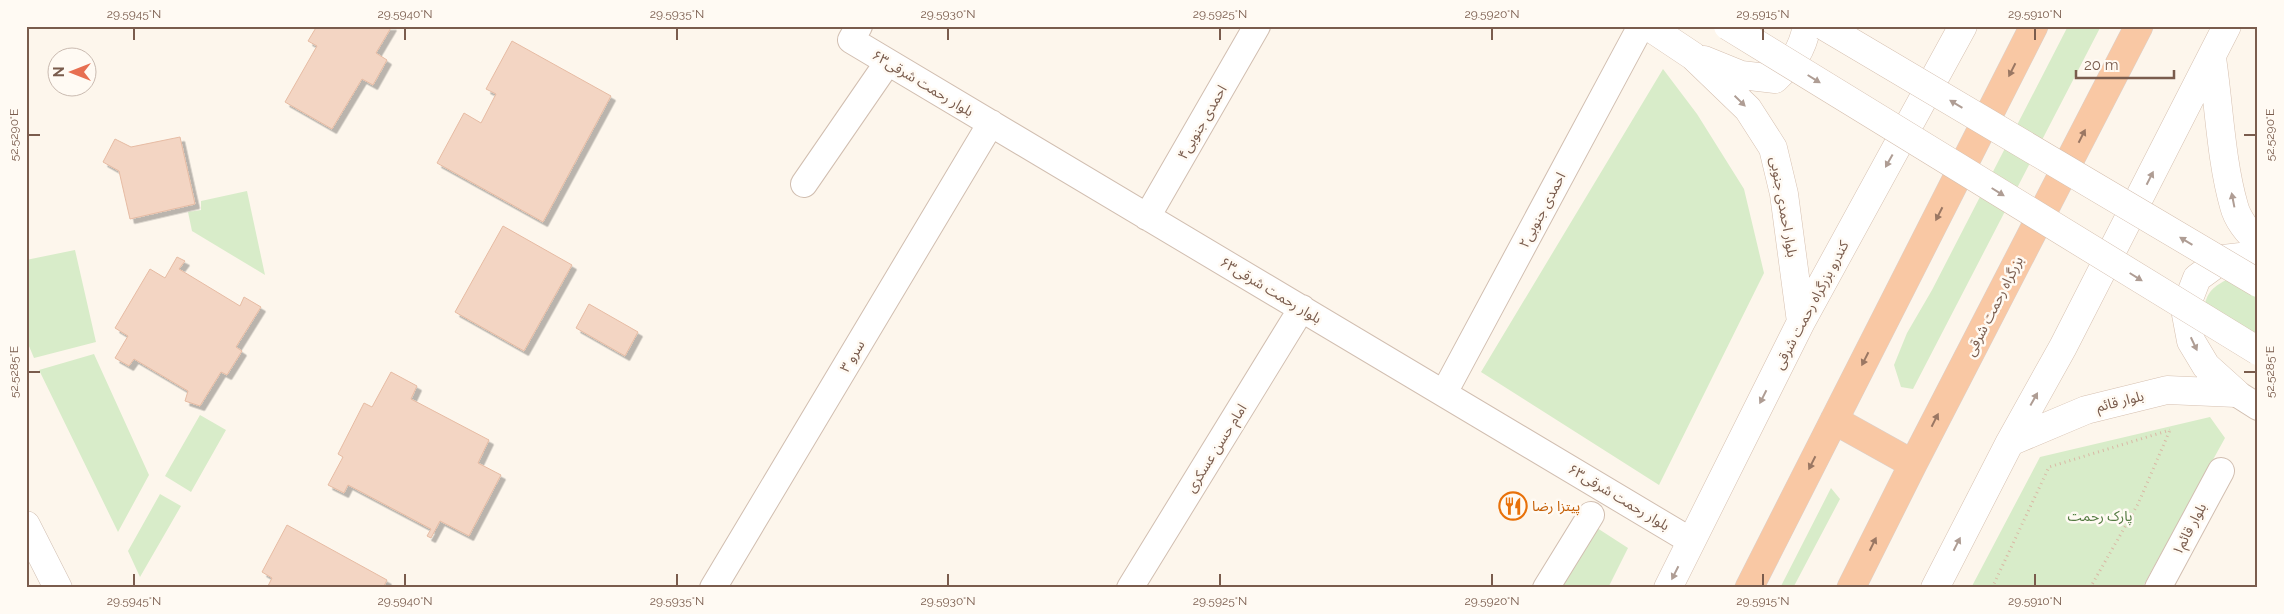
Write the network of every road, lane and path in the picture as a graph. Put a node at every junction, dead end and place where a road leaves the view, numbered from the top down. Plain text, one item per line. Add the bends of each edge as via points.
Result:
1 (1257, 26) edge
2 (1641, 26) edge
3 (1648, 26) edge
4 (1728, 26) edge
5 (1807, 26) edge
6 (1824, 26) edge
7 (1963, 26) edge
8 (2034, 26) edge
9 (2139, 26) edge
10 (2227, 26) edge
11 (855, 33) edge
12 (1693, 56) junction
13 (2212, 58) junction
14 (888, 62) junction
15 (991, 123) junction
16 (804, 184) dead end
17 (1147, 217) junction
18 (2258, 240) edge
19 (2258, 256) edge
20 (2258, 283) edge
21 (1302, 308) junction
22 (1801, 322) junction
23 (2258, 351) edge
24 (1444, 393) junction
25 (2247, 400) edge
26 (1834, 420) junction
27 (2010, 442) junction
28 (1912, 464) junction
29 (2220, 471) dead end
30 (1591, 515) dead end
31 (26, 525) edge
32 (1692, 540) junction
33 (58, 588) edge
34 (713, 588) edge
35 (1130, 588) edge
36 (1546, 588) edge
37 (1668, 588) edge
38 (1749, 588) edge
39 (1851, 588) edge
40 (1935, 588) edge
41 (1992, 588) edge
42 (2090, 588) edge
43 (2158, 588) edge

1 - 17 street, احمدی جنوبی۴
2 - 24 street, احمدی جنوبی۲
3 - 12 main road, بلوار احمدی جنوبی
4 -> 23 main road, bridge
5 - 12 main road via 1803,43 1792,63 1775,79 1741,75
20 -> 6 main road, bridge
7 -> 22 main road, کندرو بزرگراه رحمت شرقی
8 -> 26 highway
28 -> 9 highway, بزرگراه رحمت شرقی
10 - 13 main road
11 - 14 street, بلوار رحمت شرقی۶۳
12 -> 22 main road, بلوار احمدی جنوبی via 1748,109 1774,148 1784,194
18 -> 13 main road via 2250,235 2234,208
27 -> 13 main road via 2063,347
14 - 15 street, بلوار رحمت شرقی۶۳
14 - 16 street
15 - 17 street, بلوار رحمت شرقی۶۳
15 - 34 street, سرو ۳
17 - 21 street, بلوار رحمت شرقی۶۳
19 -> 25 main road via 2223,258 2197,278 2185,309 2191,341 2206,366
21 - 24 street, بلوار رحمت شرقی۶۳
21 - 35 street, امام حسن عسکری
22 -> 32 main road, کندرو بزرگراه رحمت شرقی
24 - 32 street, بلوار رحمت شرقی۶۳
25 - 27 main road, بلوار قائم via 2167,390 2086,410
26 - 28 highway
26 -> 38 highway
40 -> 27 main road
39 -> 28 highway, بزرگراه رحمت شرقی
29 - 43 street, بلوار قائم۱
30 - 36 street
31 - 33 main road
32 -> 37 main road, کندرو بزرگراه رحمت شرقی
41 - 42 path via 2049,467 2170,430 2138,504

